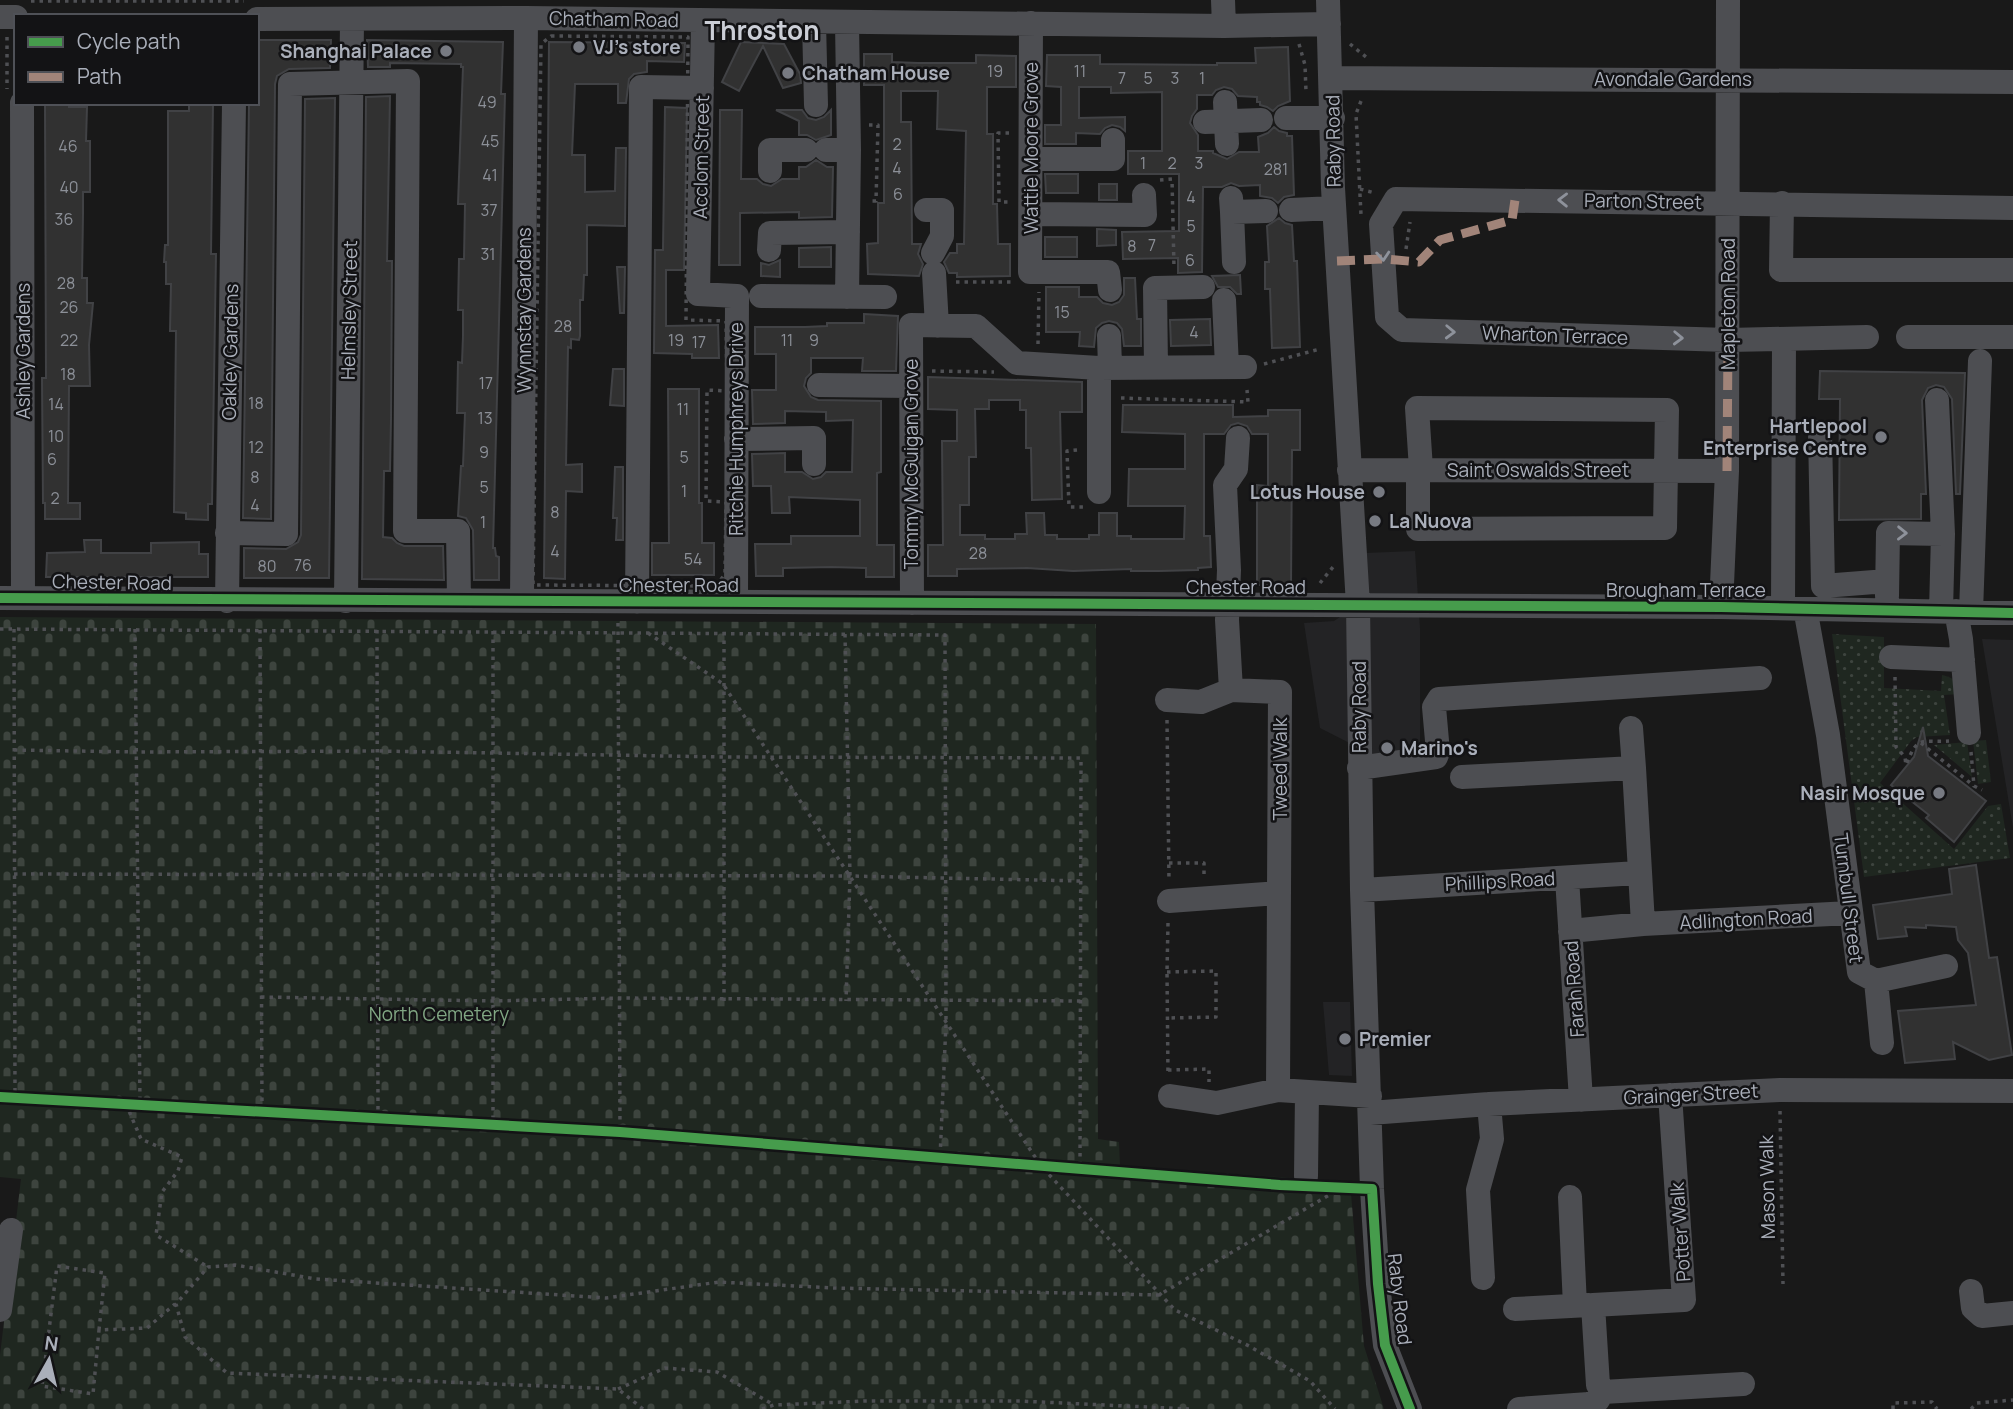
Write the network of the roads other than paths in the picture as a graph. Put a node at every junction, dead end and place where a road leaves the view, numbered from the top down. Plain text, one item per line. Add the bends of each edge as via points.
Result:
1 (1223, 0) edge
2 (1728, 0) edge
3 (567, 10) edge
4 (752, 10) edge
5 (1329, 12) edge
6 (526, 18) junction
7 (259, 19) edge
8 (352, 20) junction
9 (703, 20) junction
10 (814, 22) junction
11 (847, 23) junction
12 (1031, 23) junction
13 (1224, 26) junction
14 (1332, 78) junction
15 (1728, 79) junction
16 (352, 82) junction
17 (2013, 82) edge
18 (702, 88) junction
19 (816, 104) dead end
20 (22, 105) edge
21 (234, 105) edge
22 (1297, 118) road end
23 (1333, 118) junction
24 (1261, 120) dead end
25 (1220, 122) dead end
26 (770, 150) dead end
27 (827, 150) junction
28 (1031, 159) junction
29 (1109, 160) dead end
30 (1144, 195) dead end
31 (1729, 202) junction
32 (1782, 203) junction
33 (1335, 208) junction
34 (2013, 208) edge
35 (942, 210) dead end
36 (1291, 210) dead end
37 (1266, 211) dead end
38 (1031, 214) junction
39 (848, 232) junction
40 (769, 234) dead end
41 (1234, 262) dead end
42 (2013, 270) edge
43 (1106, 272) dead end
44 (698, 294) joint
45 (761, 296) dead end
46 (847, 297) junction
47 (885, 297) dead end
48 (1387, 317) joint
49 (937, 326) junction
50 (1109, 336) dead end
51 (1867, 337) dead end
52 (1908, 337) dead end
53 (2013, 337) edge
54 (1784, 339) junction
55 (1728, 340) junction
56 (1980, 361) dead end
57 (1104, 367) junction
58 (1156, 367) junction
59 (917, 379) junction
60 (819, 386) dead end
61 (1937, 400) dead end
62 (1820, 432) dead end
63 (1238, 438) dead end
64 (736, 439) junction
65 (814, 464) dead end
66 (1419, 469) junction
67 (1349, 470) junction
68 (1665, 470) junction
69 (1727, 471) junction
70 (1097, 500) road end
71 (227, 533) junction
72 (1943, 534) junction
73 (1887, 581) junction
74 (11, 598) edge
75 (459, 600) junction
76 (228, 601) junction
77 (346, 601) junction
78 (522, 601) junction
79 (636, 602) junction
80 (736, 602) junction
81 (912, 603) junction
82 (1227, 605) junction
83 (1358, 605) junction
84 (1721, 607) junction
85 (1783, 608) junction
86 (1887, 609) junction
87 (1956, 611) junction
88 (2013, 613) edge
89 (1807, 619) dead end
90 (1894, 657) road end
91 (1963, 660) junction
92 (1760, 678) dead end
93 (1231, 690) junction
94 (1167, 700) dead end
95 (1631, 728) dead end
96 (1969, 737) road end
97 (1359, 768) junction
98 (1634, 768) junction
99 (1462, 777) dead end
100 (1639, 873) junction
101 (1567, 878) junction
102 (1362, 890) junction
103 (1279, 893) junction
104 (1169, 901) dead end
105 (1850, 913) junction
106 (1643, 924) junction
107 (1570, 931) junction
108 (1946, 966) dead end
109 (1875, 981) junction
110 (1882, 1043) dead end
111 (1278, 1090) junction
112 (2013, 1091) edge
113 (1307, 1093) junction
114 (1670, 1095) junction
115 (1170, 1096) dead end
116 (1581, 1100) junction
117 (1489, 1104) junction
118 (1370, 1105) junction
119 (1306, 1176) dead end
120 (1570, 1198) dead end
121 (11, 1230) dead end
122 (1483, 1278) dead end
123 (1971, 1291) dead end
124 (1584, 1305) junction
125 (1515, 1308) dead end
126 (0, 1311) edge
127 (2013, 1313) edge
128 (1743, 1384) dead end
129 (1603, 1392) junction
130 (1410, 1409) edge
131 (1519, 1409) edge

1 - 13 street
2 - 15 street, Mapleton Road
3 - 6 street, Chatham Road
3 - 9 street, Chatham Road
4 - 9 street, Chatham Road
4 - 10 street, Chatham Road
5 - 13 street, Chatham Road
5 - 14 street, Raby Road
6 - 8 street, Chatham Road
6 - 78 street, Wynnstay Gardens
7 - 8 street, Chatham Road
8 - 16 street, Helmsley Street
9 - 18 street, Acclom Street
10 - 11 street, Chatham Road
10 - 19 street
11 - 12 street, Chatham Road
11 - 27 street
12 - 13 street, Chatham Road
12 - 28 street, Wattie Moore Grove
14 - 15 street, Avondale Gardens
14 - 23 street, Raby Road
15 - 17 street, Avondale Gardens
15 - 31 street, Mapleton Road
16 - 71 street via 290,84 286,534
16 - 75 street via 408,82 405,531 458,531
16 - 77 street, Helmsley Street
18 - 44 street, Acclom Street
18 - 79 street via 641,87
20 - 74 street, Ashley Gardens
21 - 71 street, Oakley Gardens
22 - 23 street
23 - 33 street, Raby Road
24 - 25 street
26 - 27 street
27 - 39 street
28 - 29 street
28 - 38 street, Wattie Moore Grove
30 - 38 street via 1145,215
31 - 32 street, Parton Street
31 -> 48 street, Parton Street via 1396,199 1381,224
31 - 55 street, Mapleton Road
32 - 34 street, Parton Street
32 - 42 street via 1781,270
33 - 36 street
33 - 67 street, Raby Road
35 - 49 street via 942,236 934,263
37 - 41 street via 1231,204
38 - 43 street, Wattie Moore Grove via 1034,278
39 - 40 street
39 - 46 street
44 - 64 street, Ritchie Humphreys Drive via 737,296
45 - 46 street
46 - 47 street
48 -> 55 street, Wharton Terrace via 1402,330
49 - 57 street via 976,327 1017,363
49 - 59 street, Tommy McGuigan Grove via 911,325
50 - 57 street
51 - 54 street, Wharton Terrace
52 - 53 street
54 - 55 street, Wharton Terrace
54 - 85 street
55 - 69 street, Mapleton Road
56 - 87 street
57 - 58 street
57 - 70 street
58 - 58 street via 1156,283 1213,294 1236,367
59 - 60 street
59 - 81 street, Tommy McGuigan Grove
61 - 72 street
62 - 73 street via 1824,586
63 - 82 street via 1236,469 1225,485 1230,570
64 - 65 street via 815,428
64 - 80 street, Ritchie Humphreys Drive
66 - 67 street, Saint Oswalds Street
66 - 68 street, Saint Oswalds Street
66 - 68 street via 1419,529 1665,527
66 - 68 street via 1417,408 1667,410
67 - 83 street, Raby Road
68 - 69 street, Saint Oswalds Street
69 - 84 street, Mapleton Road
71 - 76 street, Oakley Gardens
73 -> 72 street via 1888,533
72 - 87 street
73 - 86 street
74 - 76 street, Chester Road
75 - 77 street, Chester Road
75 - 78 street, Chester Road
76 - 77 street, Chester Road
78 - 79 street, Chester Road
79 - 80 street, Chester Road
80 - 81 street, Chester Road
81 - 82 street, Chester Road
82 - 83 street, Chester Road
82 - 93 street
83 - 84 street, Brougham Terrace
83 - 97 street, Raby Road
84 - 85 street, Brougham Terrace
85 - 86 street, Brougham Terrace
86 - 87 street, Brougham Terrace
87 - 88 street, Brougham Terrace
87 - 91 street
89 - 105 street, Turnbull Street via 1828,734
90 - 91 street
91 - 96 street
92 - 97 street via 1439,699 1434,707 1438,752 1432,760
93 - 94 street, Tweed Walk via 1201,702
93 - 103 street, Tweed Walk via 1280,692
95 - 98 street
97 - 102 street, Raby Road
98 - 99 street
98 - 100 street
100 - 101 street, Phillips Road
100 - 106 street
101 - 102 street, Phillips Road
101 - 107 street, Farah Road
102 - 118 street, Raby Road
103 - 104 street
103 - 111 street, Tweed Walk
105 - 106 street, Adlington Road
105 - 109 street, Turnbull Street via 1859,972
106 - 107 street, Adlington Road
107 - 116 street, Farah Road
108 - 109 street
109 - 110 street, Turnbull Street
111 - 113 street, Grainger Street
111 - 115 street, Grainger Street via 1217,1102
112 - 114 street, Grainger Street via 1780,1090
113 - 118 street, Grainger Street
113 - 119 street
114 - 116 street, Grainger Street
114 - 124 street, Potter Walk via 1684,1300
116 - 117 street, Grainger Street
117 - 118 street, Grainger Street
117 - 122 street via 1492,1139 1478,1190
118 - 130 street, Raby Road via 1385,1345
120 - 124 street
121 - 126 street
123 - 127 street via 1973,1308 1982,1317
124 - 125 street
124 - 129 street
128 - 129 street
129 - 131 street via 1589,1404

